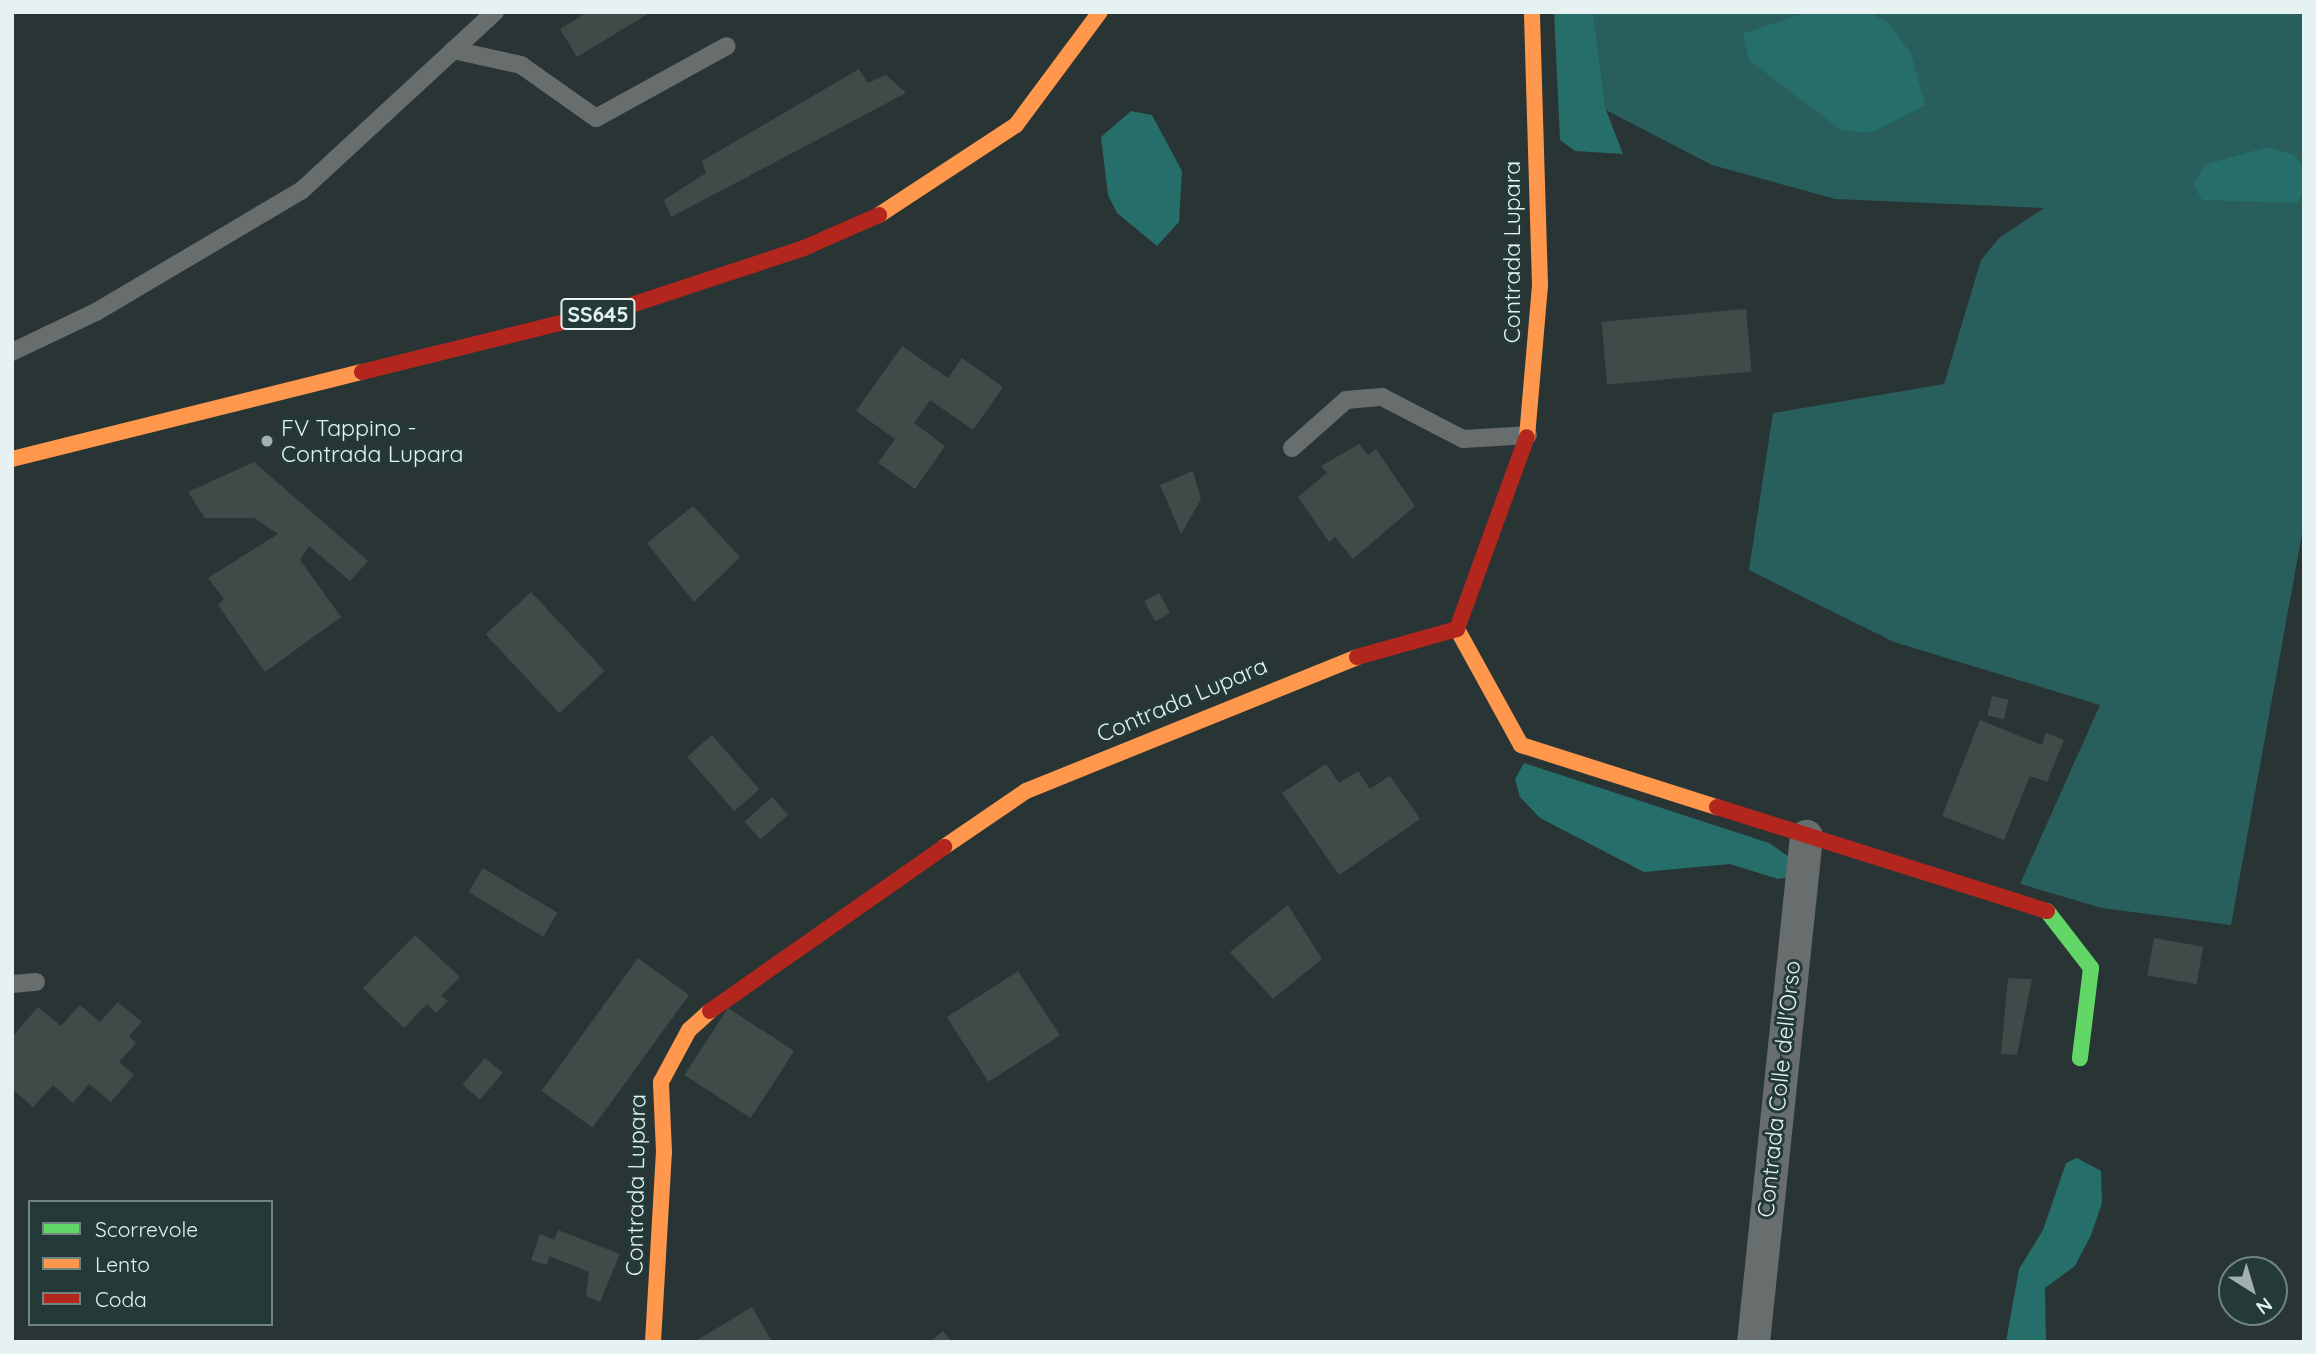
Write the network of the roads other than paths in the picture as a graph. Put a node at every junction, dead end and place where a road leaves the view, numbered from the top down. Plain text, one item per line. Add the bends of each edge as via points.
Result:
1 (495, 12) edge
2 (1100, 12) edge
3 (1532, 12) edge
4 (727, 46) dead end
5 (453, 50) junction
6 (12, 352) edge
7 (1528, 435) junction
8 (1292, 448) dead end
9 (12, 460) edge
10 (1457, 629) junction
11 (1806, 836) junction
12 (36, 982) dead end
13 (12, 984) edge
14 (2081, 1058) dead end
15 (653, 1342) edge
16 (1753, 1342) edge

1 - 5 lane
2 - 9 street, SS645 via 1016,125 891,211 804,248 628,306
3 - 7 street, Contrada Lupara via 1539,285
4 - 5 lane via 596,118 521,65
5 - 6 lane via 301,191 96,312
7 - 8 lane via 1462,439 1382,397 1346,400
7 - 10 street, Contrada Lupara
10 - 11 street via 1521,745 1695,795
10 - 15 street, Contrada Lupara via 1315,668 1026,791 728,995 689,1030 661,1082 664,1152
11 - 14 street via 2049,912 2091,968
11 - 16 street, Contrada Colle dell'Orso
12 - 13 lane

